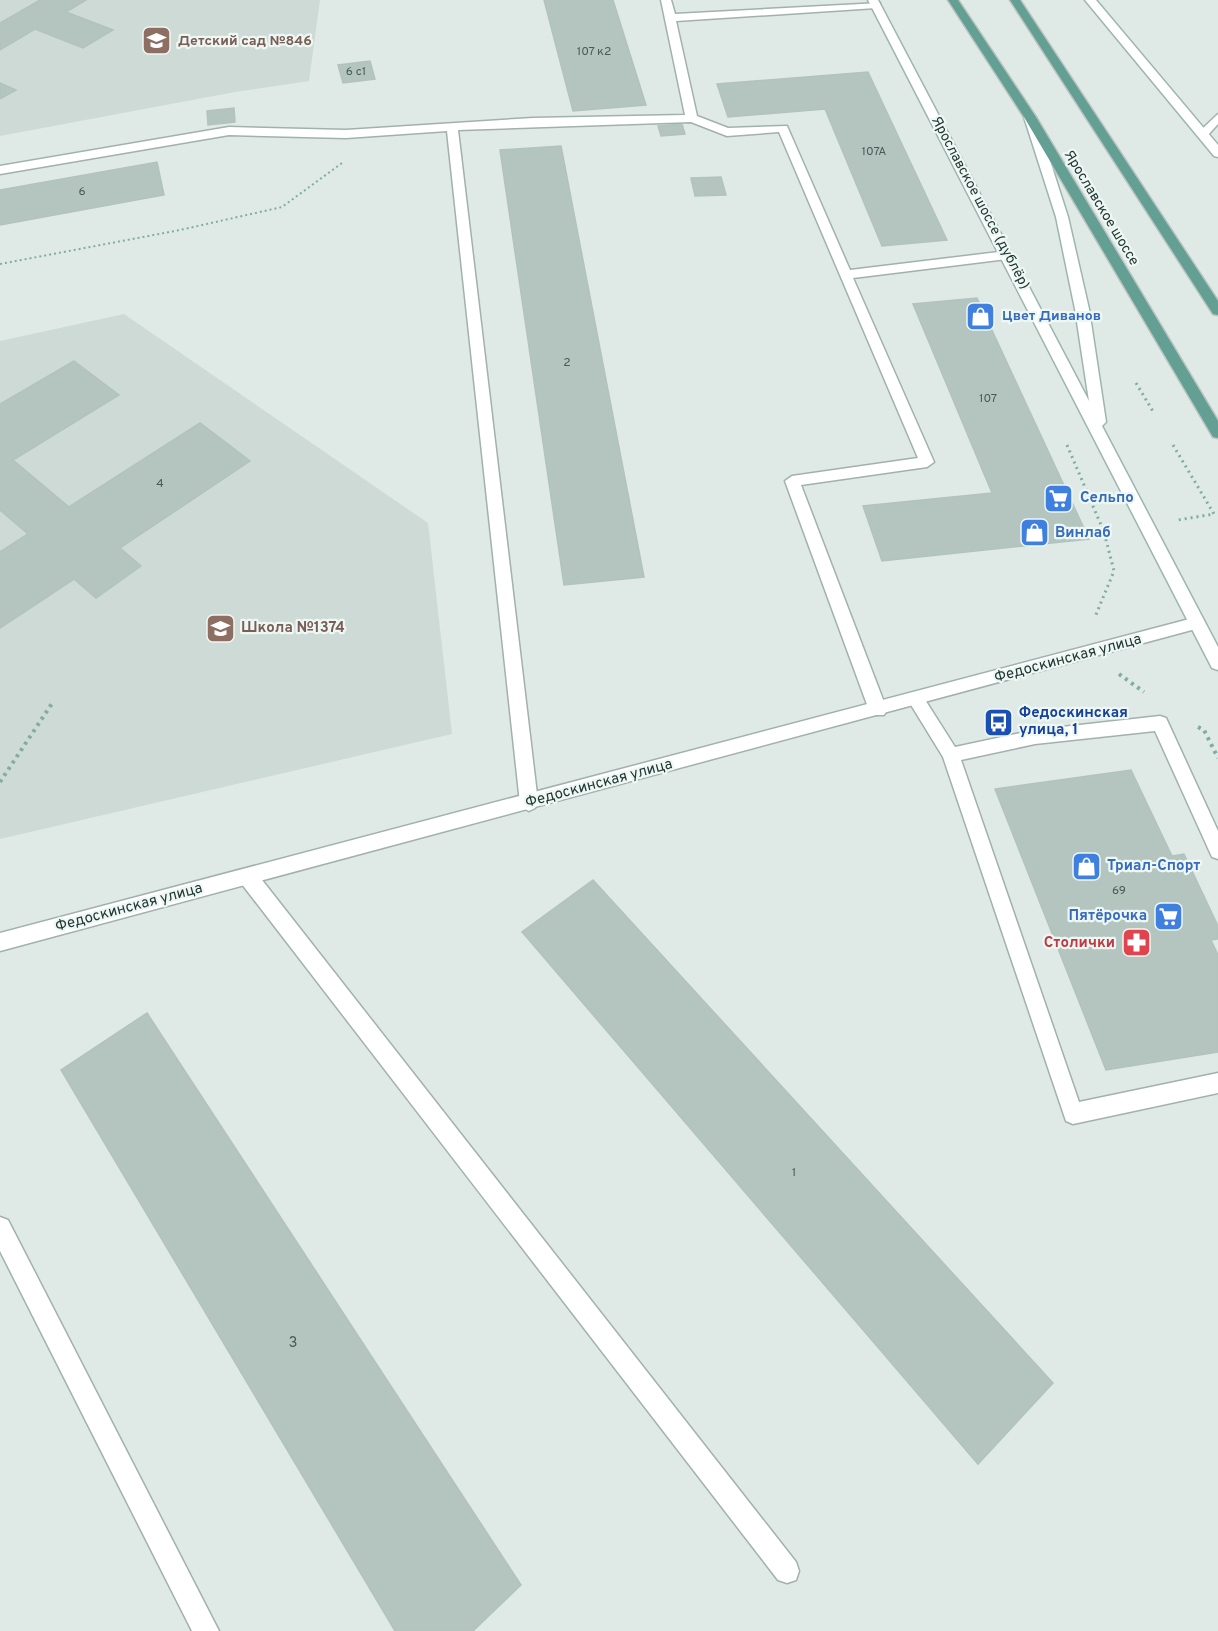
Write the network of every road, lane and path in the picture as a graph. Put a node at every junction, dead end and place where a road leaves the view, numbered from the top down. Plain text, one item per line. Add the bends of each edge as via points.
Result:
1 (666, 0) edge
2 (953, 0) edge
3 (1015, 0) edge
4 (1090, 0) edge
5 (874, 3) edge
6 (670, 18) junction
7 (1030, 117) junction
8 (1218, 117) edge
9 (692, 118) junction
10 (453, 126) junction
11 (386, 131) junction
12 (1204, 133) junction
13 (1218, 135) edge
14 (1218, 153) edge
15 (0, 170) edge
16 (1006, 255) junction
17 (0, 264) edge
18 (845, 275) junction
19 (1218, 311) edge
20 (1136, 383) dead end
21 (1154, 413) dead end
22 (1218, 434) edge
23 (1101, 436) junction
24 (1066, 444) dead end
25 (1173, 445) dead end
26 (1197, 489) dead end
27 (1197, 623) junction
28 (1105, 649) junction
29 (1218, 663) edge
30 (1148, 694) dead end
31 (916, 700) junction
32 (53, 702) dead end
33 (878, 710) junction
34 (1194, 724) dead end
35 (951, 755) junction
36 (1218, 758) edge
37 (0, 782) edge
38 (529, 803) junction
39 (1218, 851) edge
40 (248, 877) junction
41 (0, 942) edge
42 (1218, 1083) edge
43 (0, 1228) edge
44 (787, 1571) dead end
45 (206, 1631) edge

1 - 6 street
2 - 7 main road, Ярославское шоссе
3 - 19 main road
4 - 12 street
5 - 6 street
5 - 16 street, Ярославское шоссе (дублёр)
6 - 9 street
7 - 22 main road, Ярославское шоссе
7 - 23 street via 1062,218 1082,309
8 - 12 street
9 - 10 street
9 - 18 street via 727,132 783,128
10 - 11 street
10 - 38 street
11 - 15 street via 229,131
11 - 17 path via 282,207
12 - 13 street
12 - 14 street
16 - 18 street
16 - 23 street, Ярославское шоссе (дублёр)
18 - 33 street via 927,462 792,481
20 - 21 path
23 - 27 street, Ярославское шоссе (дублёр)
24 - 28 path via 1104,532 1114,571 1092,627
25 - 26 path
27 - 28 street, Федоскинская улица
27 - 29 street, Ярославское шоссе (дублёр)
28 - 30 path via 1120,677
28 - 31 street, Федоскинская улица
31 - 33 street, Федоскинская улица
31 - 35 street
32 - 37 path
33 - 38 street, Федоскинская улица
34 - 36 path via 1204,730
35 - 39 street via 1035,737 1160,723
35 - 42 street via 1073,1114
38 - 40 street, Федоскинская улица
40 - 41 street, Федоскинская улица
40 - 44 street
43 - 45 street

